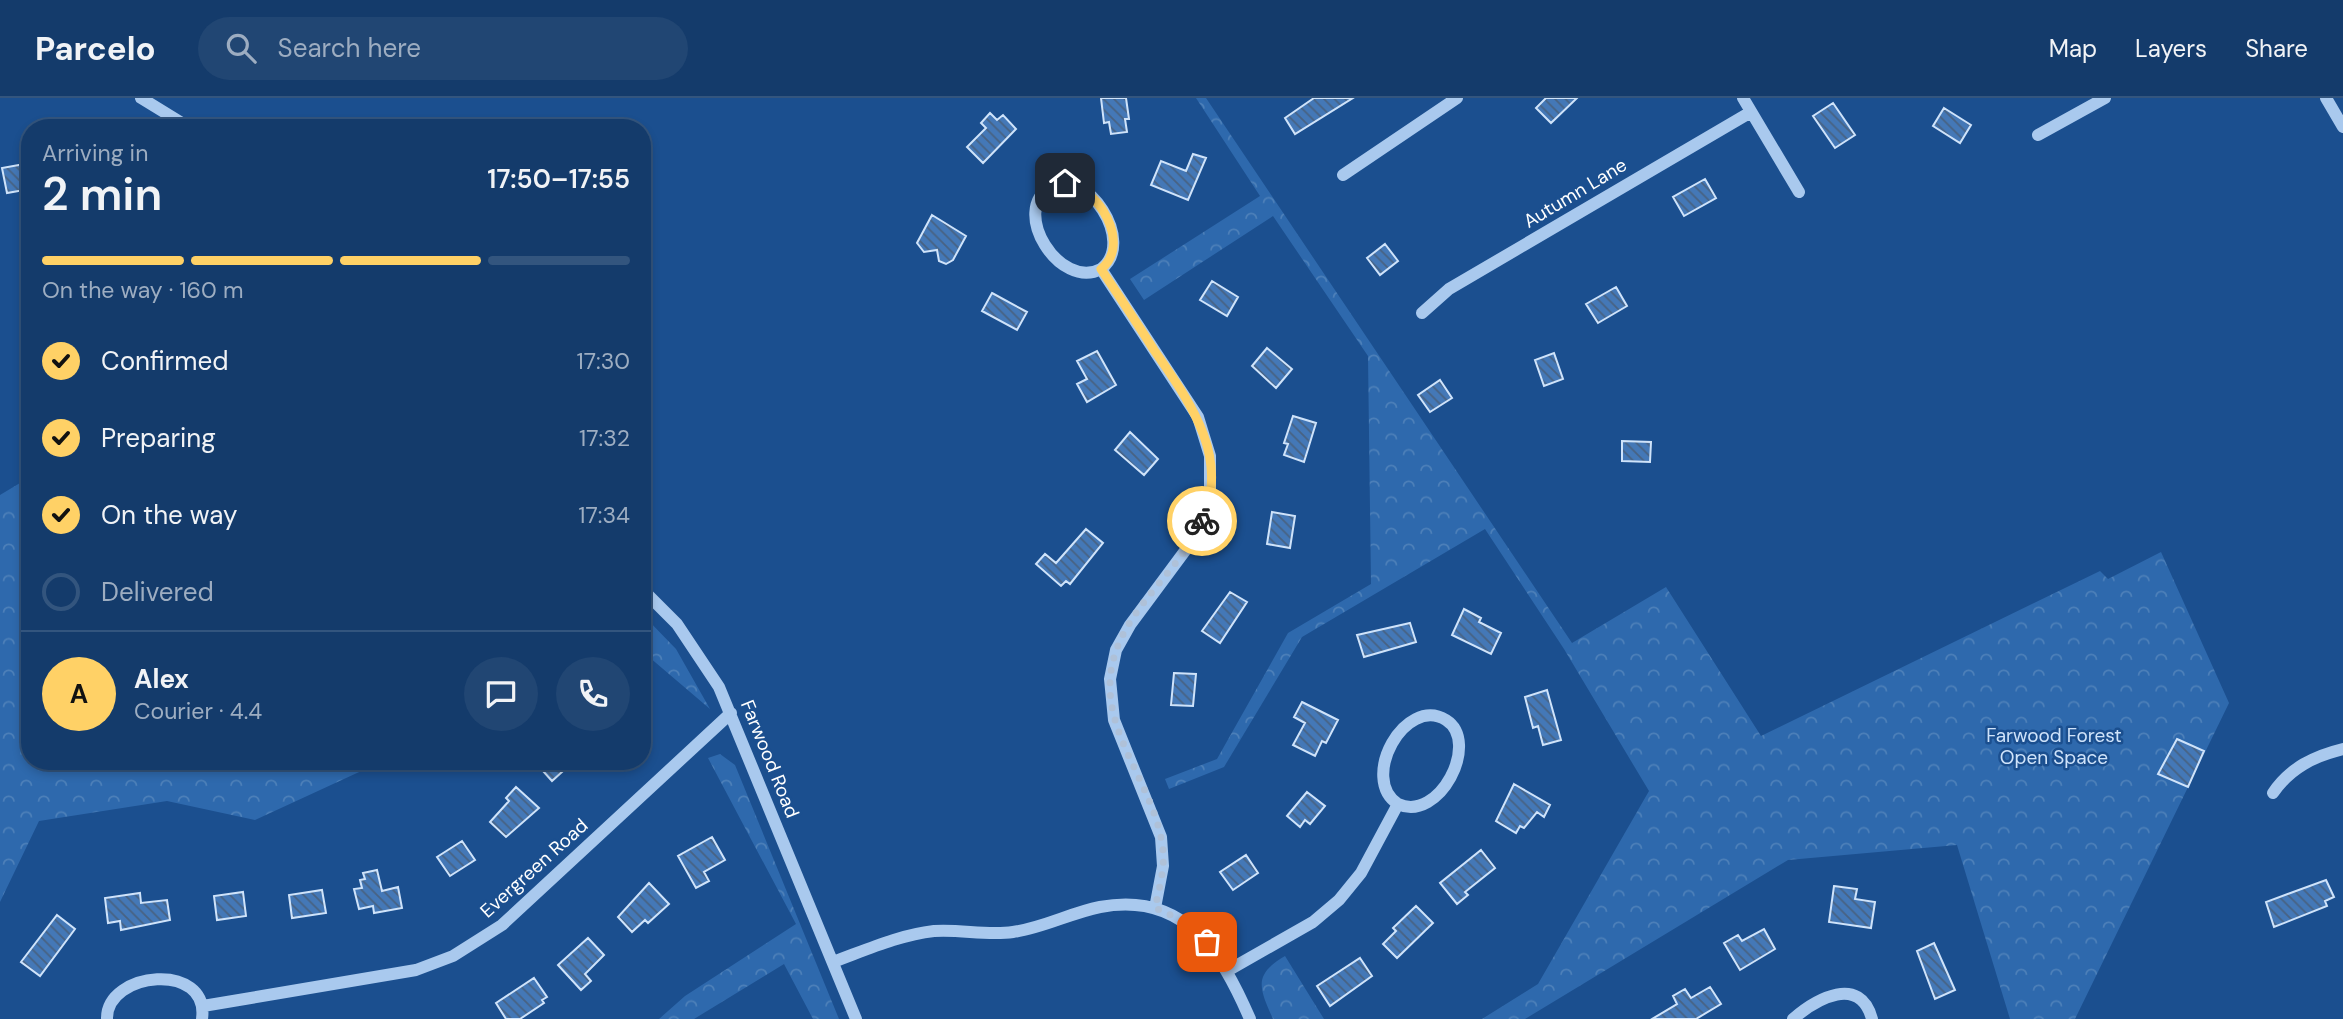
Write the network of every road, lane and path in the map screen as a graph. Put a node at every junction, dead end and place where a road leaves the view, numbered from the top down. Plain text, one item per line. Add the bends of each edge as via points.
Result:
1 (141, 98) edge
2 (1457, 98) edge
3 (1743, 98) edge
4 (2105, 98) edge
5 (2326, 98) edge
6 (1751, 111) junction
7 (175, 119) edge
8 (2343, 127) edge
9 (2038, 135) dead end
10 (1343, 175) dead end
11 (1799, 192) dead end
12 (1101, 269) junction
13 (1422, 313) dead end
14 (651, 597) edge
15 (731, 713) junction
16 (2343, 749) edge
17 (2273, 793) dead end
18 (1398, 804) junction
19 (1155, 908) junction
20 (833, 962) junction
21 (1227, 971) junction
22 (203, 1013) edge
23 (107, 1019) edge
24 (856, 1019) edge
25 (1250, 1019) edge
26 (1793, 1019) edge
27 (1872, 1019) edge

1 - 7 street
2 - 10 street
3 - 6 street
4 - 9 street
5 - 8 street
6 - 11 street
6 - 13 street, Autumn Lane via 1450,289
12 - 12 street via 1084,275 1072,272 1047,246 1034,214 1037,201 1048,188 1065,183 1077,186 1102,211 1115,243 1113,256
12 - 19 street via 1198,417 1210,456 1211,487 1204,517 1185,553 1129,625 1116,649 1110,678 1114,720 1161,837 1163,866
14 - 15 street, Farwood Road via 692,642
15 - 20 street, Farwood Road
15 - 22 street, Evergreen Road via 502,925 478,942 416,970
16 - 17 street via 2304,763 2284,777
18 - 18 street via 1385,792 1382,779 1392,746 1414,719 1427,715 1444,719 1457,731 1460,744 1449,777 1427,804 1415,808
18 - 21 street via 1361,873 1339,900 1314,922
19 - 20 street via 1099,907 1016,932 919,933
19 - 21 street via 1196,930
20 - 24 street, Farwood Road
21 - 25 street
22 - 23 street, Evergreen Road via 195,990 185,983 150,982 117,994 109,1004
26 - 27 street via 1819,1000 1842,993 1864,1002

